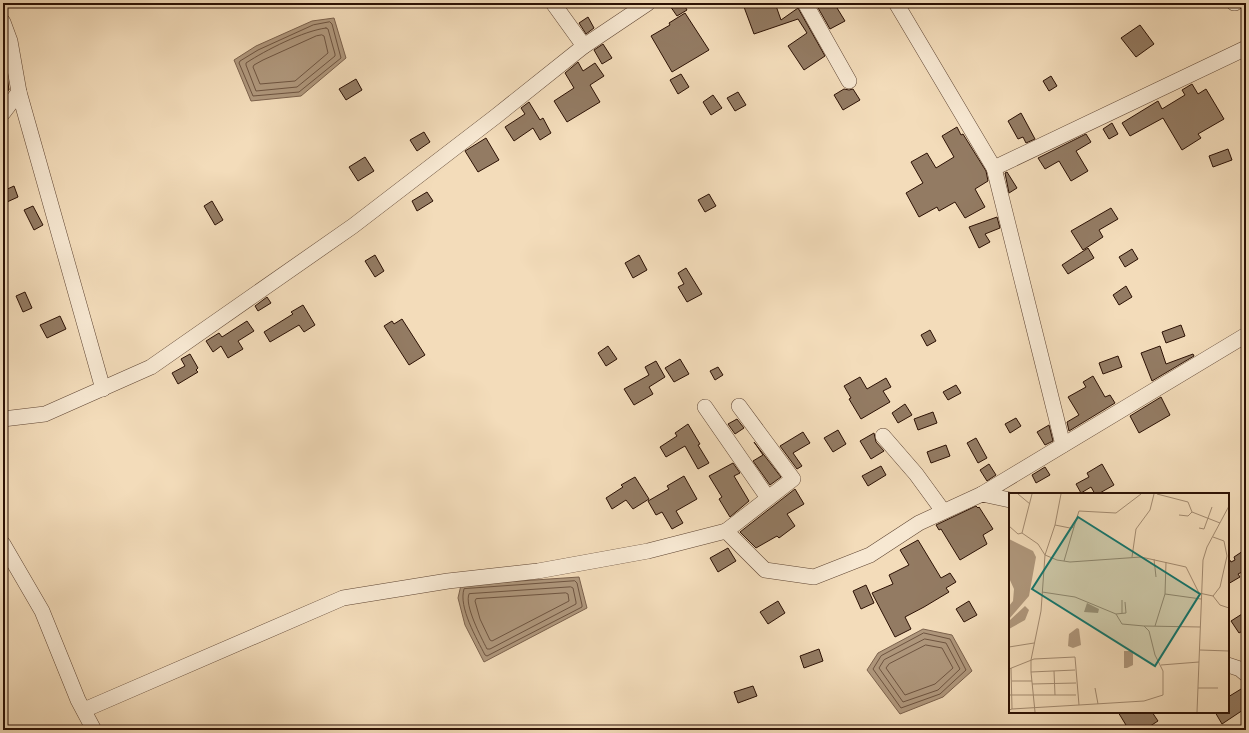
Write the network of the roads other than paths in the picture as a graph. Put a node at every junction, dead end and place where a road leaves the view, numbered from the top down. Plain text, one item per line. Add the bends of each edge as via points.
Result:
1 (553, 3) edge
2 (648, 3) edge
3 (805, 3) edge
4 (896, 3) edge
5 (3, 22) edge
6 (584, 46) junction
7 (1246, 48) edge
8 (849, 81) dead end
9 (19, 92) junction
10 (3, 113) edge
11 (994, 168) junction
12 (1246, 335) edge
13 (103, 389) junction
14 (739, 406) dead end
15 (705, 407) dead end
16 (3, 419) edge
17 (883, 436) dead end
18 (1063, 445) junction
19 (982, 494) junction
20 (768, 498) junction
21 (1009, 500) edge
22 (943, 511) junction
23 (726, 531) junction
24 (3, 544) edge
25 (1229, 665) edge
26 (1246, 674) edge
27 (84, 710) junction
28 (94, 730) edge

1 - 6 street
2 - 6 street
3 - 8 street
4 - 11 street
5 - 9 street via 10,42
6 - 13 street via 353,226 151,367
7 - 11 street
9 - 10 street
9 - 13 street
11 - 18 street
12 - 18 street
13 - 16 street via 45,414
14 - 20 street via 793,479
15 - 20 street
17 - 22 street via 916,474
18 - 19 street
19 - 21 street
19 - 22 street
20 - 23 street
22 - 23 street via 919,523 870,555 814,577 766,570
23 - 27 street via 648,551 538,571 448,581 343,598
24 - 27 street via 42,611
25 - 26 street
27 - 28 street

